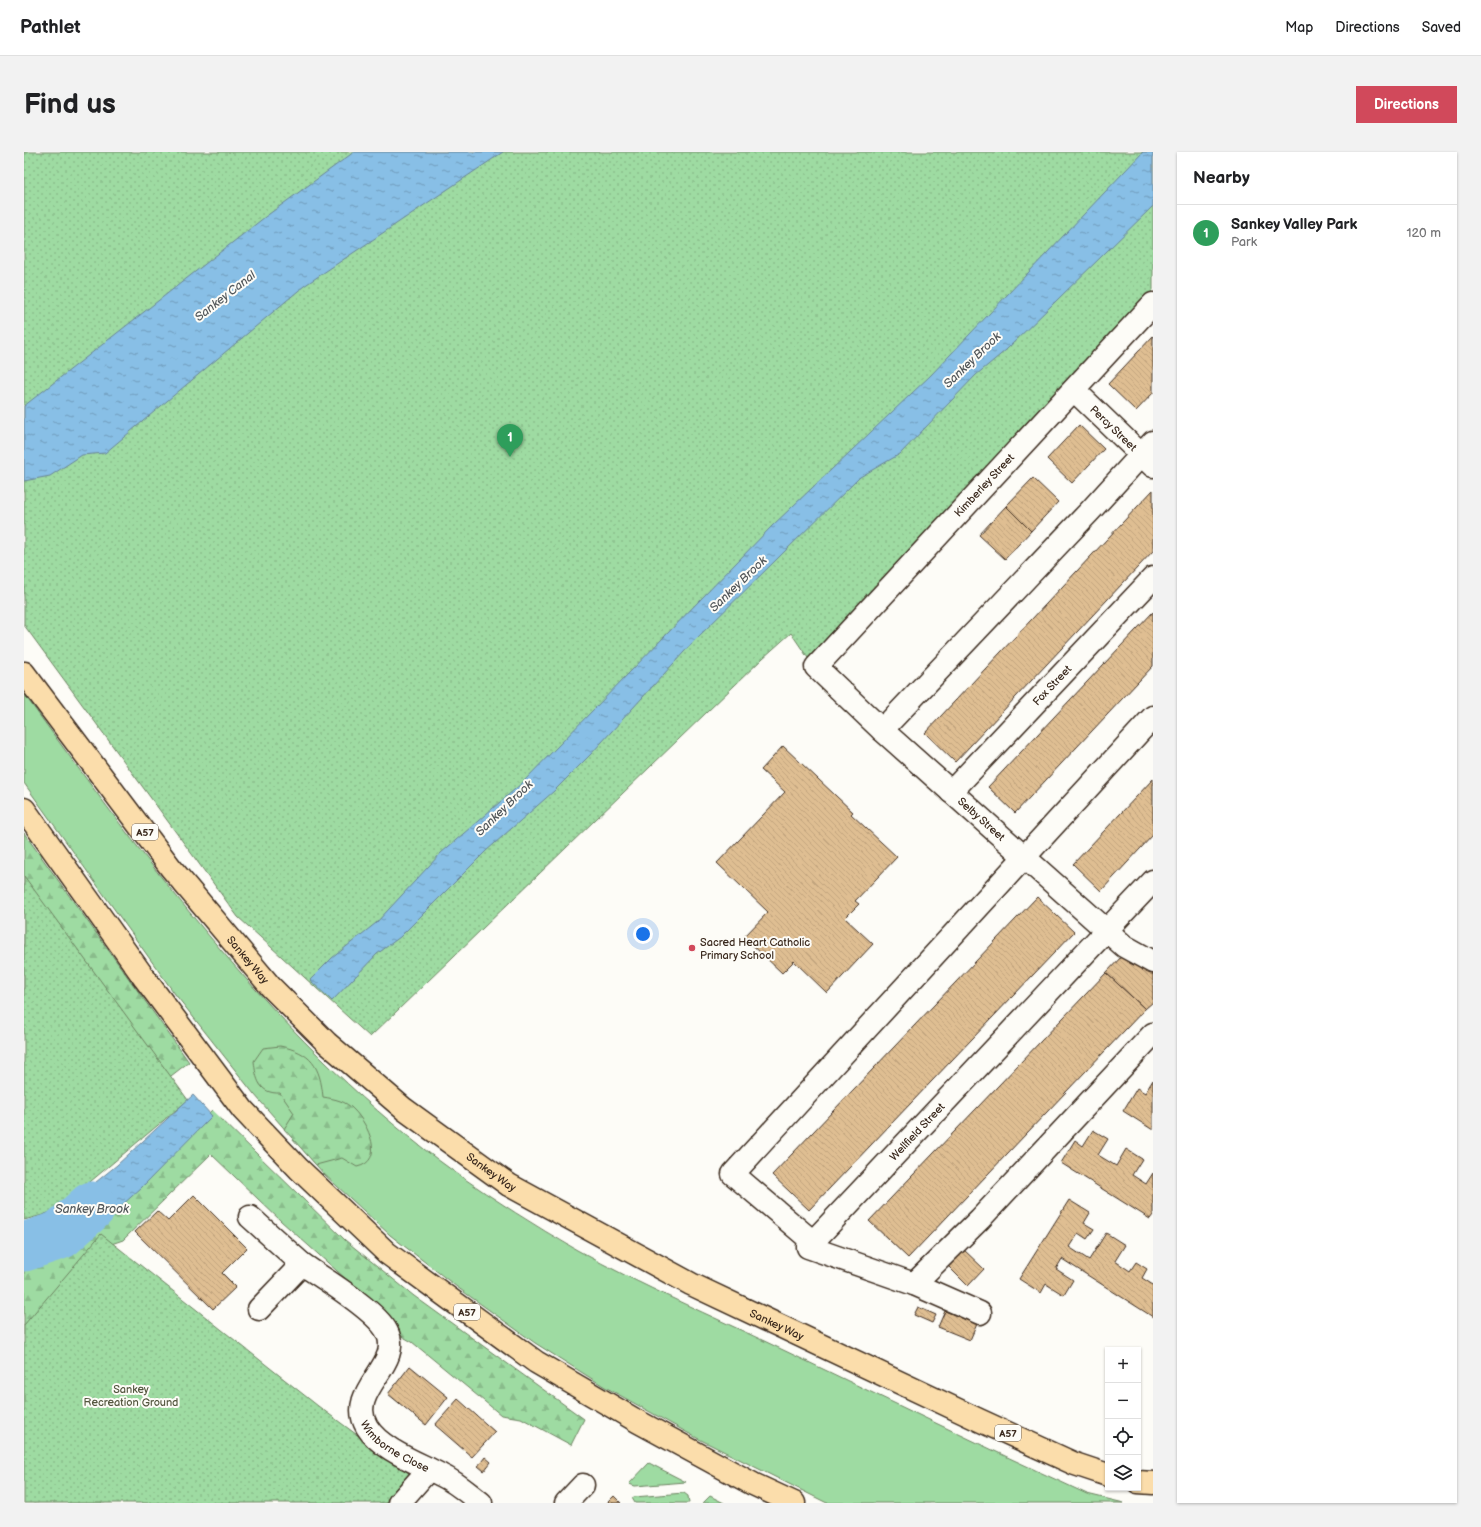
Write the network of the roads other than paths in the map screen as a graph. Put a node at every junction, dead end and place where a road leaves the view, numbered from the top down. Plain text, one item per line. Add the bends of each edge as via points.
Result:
1 (1153, 304) edge
2 (1074, 390) junction
3 (1149, 455) edge
4 (1153, 578) edge
5 (816, 666) joint
6 (24, 673) edge
7 (1153, 716) edge
8 (882, 730) junction
9 (951, 792) junction
10 (24, 809) edge
11 (1024, 856) junction
12 (1153, 882) edge
13 (1107, 931) junction
14 (1153, 962) edge
15 (1153, 1034) edge
16 (250, 1217) dead end
17 (813, 1242) junction
18 (302, 1264) junction
19 (914, 1284) junction
20 (259, 1309) dead end
21 (980, 1313) dead end
22 (430, 1469) junction
23 (1105, 1474) edge
24 (1141, 1482) edge
25 (1153, 1483) edge
26 (583, 1485) dead end
27 (399, 1503) edge
28 (481, 1503) edge
29 (566, 1503) edge
30 (794, 1503) edge

1 - 2 street, Kimberley Street
2 - 3 street, Percy Street
2 - 5 street, Kimberley Street
3 - 8 street via 1085,517
4 - 9 street, Fox Street
5 - 8 street, Selby Street
6 - 23 highway, Sankey Way / A57 via 171,868 271,987 327,1043 404,1109 510,1185 691,1284 979,1420 1075,1464
7 - 11 street
8 - 9 street, Selby Street
9 - 11 street, Selby Street
10 - 30 highway, A57 via 145,979 244,1110 299,1169 387,1253 536,1362 637,1421 753,1484
11 - 13 street, Selby Street
11 - 17 street via 733,1174
12 - 13 street, Wellfield Street
13 - 14 street, Selby Street via 1124,946
13 - 17 street, Wellfield Street
15 - 19 street via 962,1237
16 - 18 street, Wimborne Close
17 - 19 street via 808,1247
18 - 20 street
18 - 22 street, Wimborne Close via 370,1312 388,1332 391,1344 388,1357 364,1398 364,1422 374,1436 390,1448
19 - 21 street
22 - 27 street
22 - 28 street, Wimborne Close via 457,1484
24 - 25 highway
26 - 29 street

